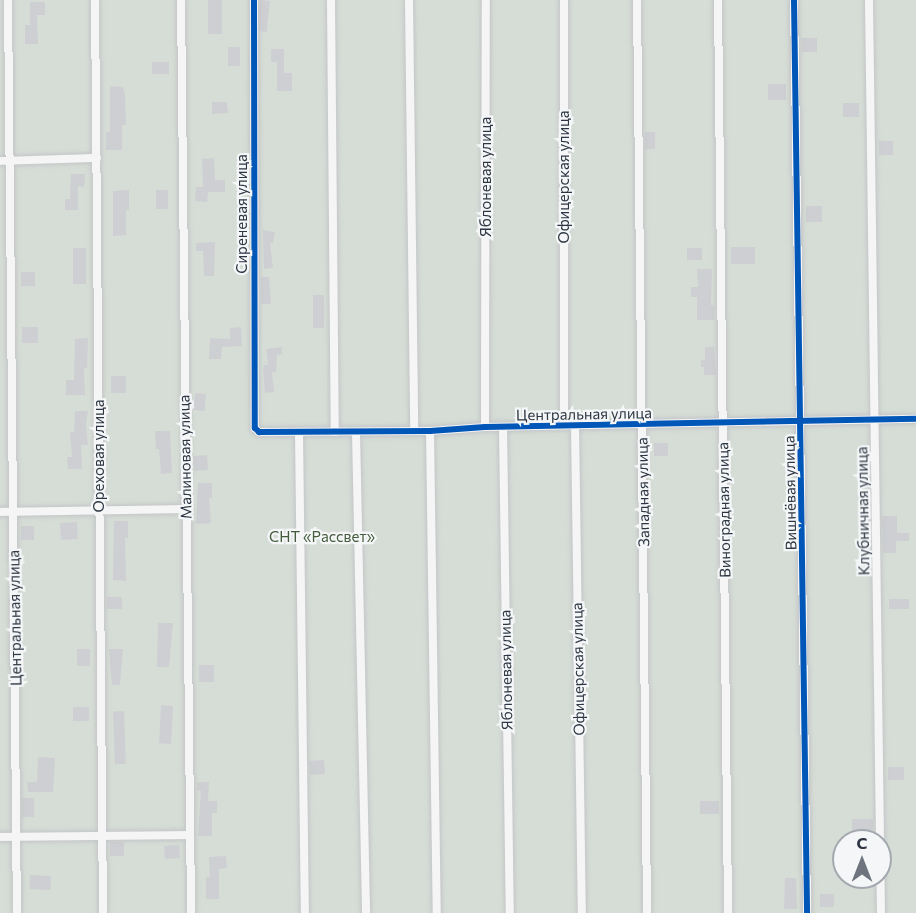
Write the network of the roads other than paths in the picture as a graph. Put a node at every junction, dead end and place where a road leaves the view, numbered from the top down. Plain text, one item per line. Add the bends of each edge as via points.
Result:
1 (8, 0) edge
2 (95, 0) edge
3 (181, 0) edge
4 (254, 0) edge
5 (331, 0) edge
6 (409, 0) edge
7 (486, 0) edge
8 (564, 0) edge
9 (637, 0) edge
10 (718, 0) edge
11 (794, 0) edge
12 (869, 0) edge
13 (97, 158) junction
14 (5, 161) edge
15 (916, 419) edge
16 (801, 420) junction
17 (873, 421) junction
18 (723, 422) junction
19 (564, 425) junction
20 (575, 425) junction
21 (643, 425) junction
22 (485, 427) junction
23 (255, 428) joint
24 (503, 428) junction
25 (414, 430) junction
26 (430, 431) junction
27 (299, 432) junction
28 (336, 432) junction
29 (357, 432) junction
30 (186, 509) junction
31 (100, 511) junction
32 (0, 512) edge
33 (14, 512) junction
34 (880, 829) edge
35 (103, 835) junction
36 (190, 835) junction
37 (16, 836) junction
38 (0, 837) edge
39 (881, 889) edge
40 (17, 913) edge
41 (103, 913) edge
42 (191, 913) edge
43 (305, 913) edge
44 (366, 913) edge
45 (437, 913) edge
46 (510, 913) edge
47 (582, 913) edge
48 (647, 913) edge
49 (728, 913) edge
50 (807, 913) edge
51 (881, 913) edge

1 - 14 street, Центральная улица
2 - 13 street, Ореховая улица
3 - 30 street, Малиновая улица
4 - 23 street, Сиреневая улица
5 - 28 street
6 - 25 street
7 - 22 street, Яблоневая улица
8 - 19 street, Офицерская улица
9 - 21 street, Западная улица
10 - 18 street, Виноградная улица
11 - 16 street, Вишнёвая улица
12 - 17 street, Клубничная улица
13 - 14 street
13 - 31 street, Ореховая улица
14 - 33 street, Центральная улица
15 - 17 street, Центральная улица
16 - 17 street, Центральная улица
16 - 18 street, Центральная улица
16 - 50 street, Вишнёвая улица
17 - 34 street, Клубничная улица
18 - 21 street, Центральная улица
18 - 49 street, Виноградная улица
19 - 20 street, Центральная улица
19 - 24 street, Центральная улица
20 - 21 street, Центральная улица
20 - 47 street, Офицерская улица
21 - 48 street, Западная улица
22 - 24 street, Центральная улица
22 - 26 street, Центральная улица
23 - 27 street, Центральная улица via 266,433
24 - 46 street, Яблоневая улица
25 - 26 street, Центральная улица
25 - 29 street, Центральная улица
26 - 45 street
27 - 28 street, Центральная улица
27 - 43 street
28 - 29 street, Центральная улица
29 - 44 street
30 - 31 street
30 - 36 street, Малиновая улица
31 - 33 street
31 - 35 street, Ореховая улица
32 - 33 street
33 - 37 street, Центральная улица
35 - 36 street
35 - 37 street
35 - 41 street, Ореховая улица
36 - 42 street, Малиновая улица
37 - 38 street
37 - 40 street, Центральная улица
39 - 51 street, Клубничная улица

